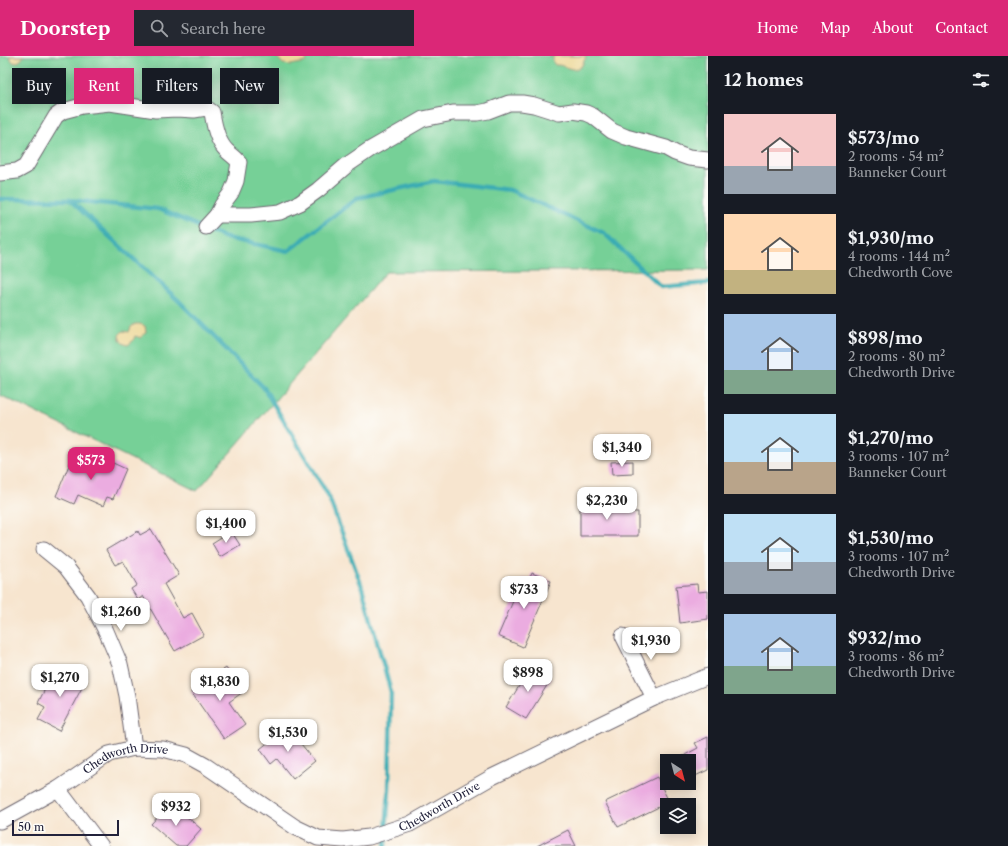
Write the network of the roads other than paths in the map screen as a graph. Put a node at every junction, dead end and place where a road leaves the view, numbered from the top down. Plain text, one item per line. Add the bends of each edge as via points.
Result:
1 (708, 160) edge
2 (0, 173) edge
3 (217, 215) junction
4 (206, 227) dead end
5 (44, 549) dead end
6 (623, 636) dead end
7 (708, 676) edge
8 (654, 698) junction
9 (134, 748) junction
10 (58, 789) junction
11 (0, 821) edge
12 (101, 846) edge

1 - 3 street via 682,156 666,148 626,137 612,131 586,113 559,113 534,105 509,103 488,111 453,113 423,119 369,150 300,203 280,212
2 - 3 street via 18,171 26,166 56,116 63,111 110,103 156,110 206,108 212,112 220,142 239,162 236,181
3 - 4 street
5 - 9 street via 66,567 88,596 106,631 120,664
6 - 8 street
7 - 8 street, Chedworth Drive
8 - 9 street, Chedworth Drive via 492,777 410,824 369,837 343,840 318,838 295,827 186,755 163,748
9 - 10 street, Chedworth Drive via 109,754
10 - 11 street, Chedworth Drive
10 - 12 street

